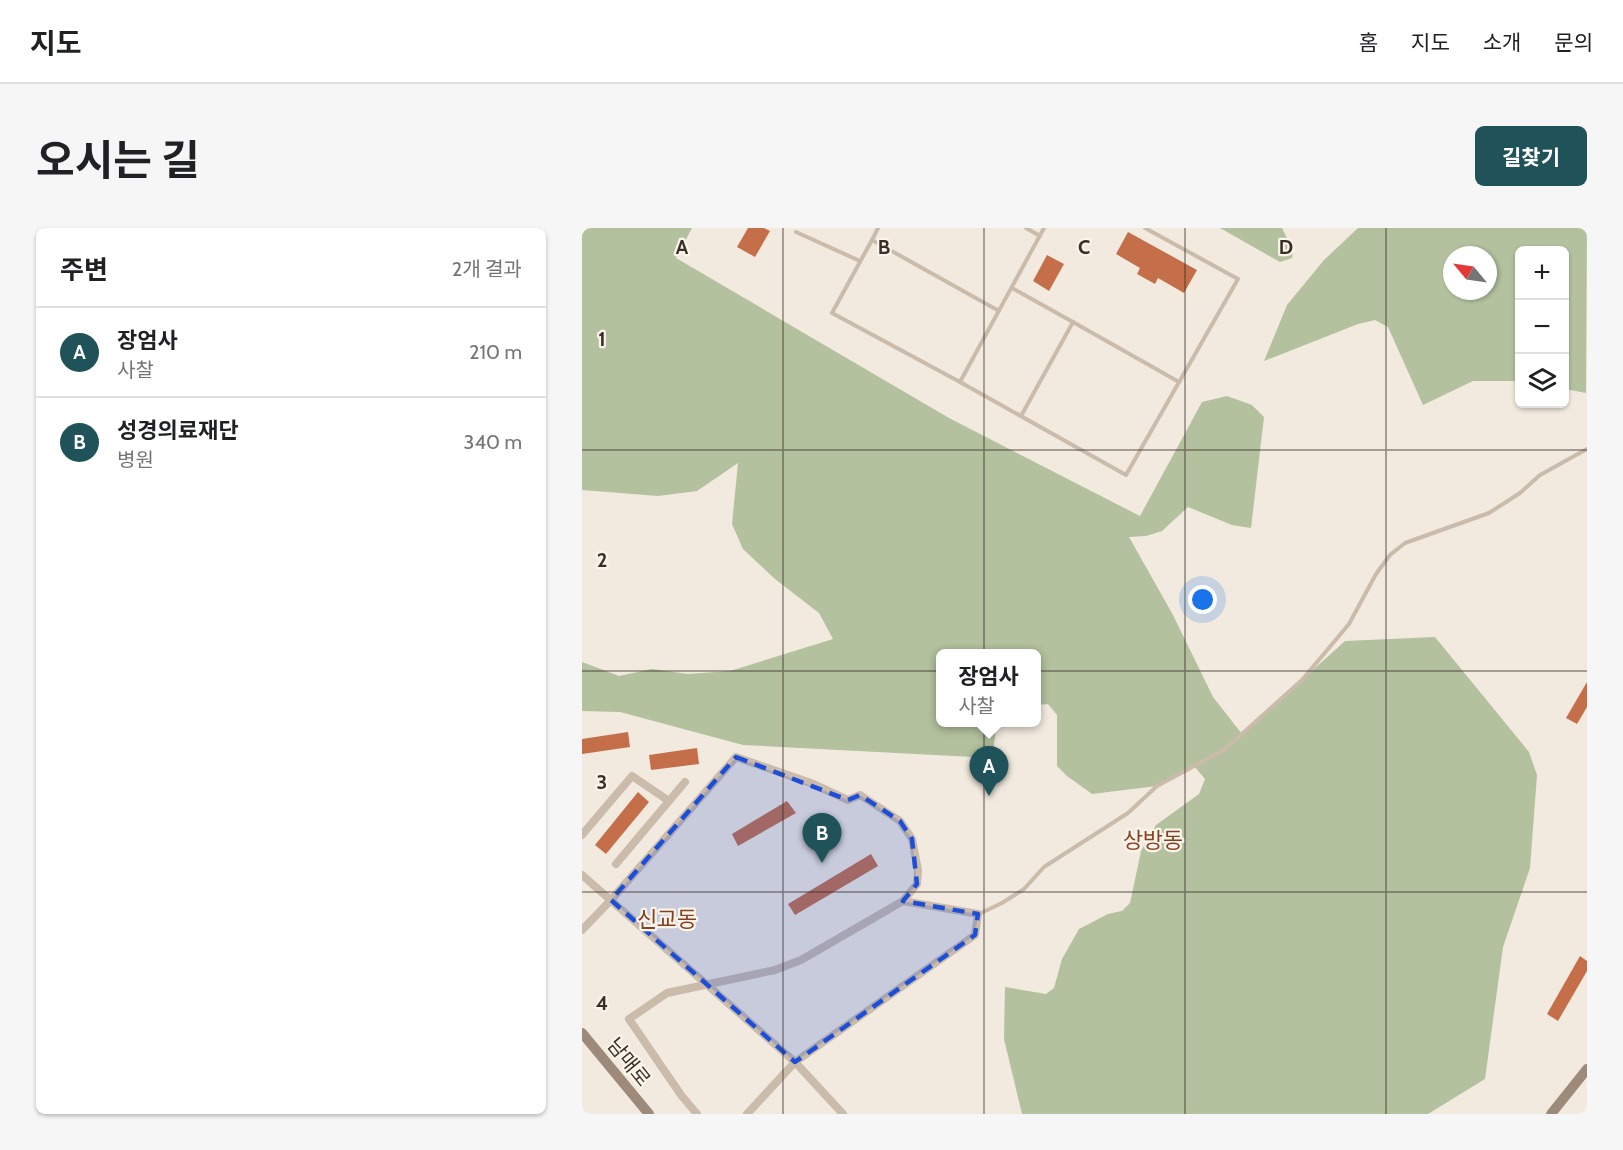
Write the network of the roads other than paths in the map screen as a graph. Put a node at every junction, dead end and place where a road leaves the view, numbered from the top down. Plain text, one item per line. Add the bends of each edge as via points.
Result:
1 (878, 228) edge
2 (1026, 228) edge
3 (1044, 228) edge
4 (1145, 228) edge
5 (796, 232) dead end
6 (1040, 236) junction
7 (872, 240) junction
8 (860, 261) junction
9 (1012, 288) junction
10 (999, 311) junction
11 (1073, 322) junction
12 (960, 382) junction
13 (1179, 382) junction
14 (1021, 416) junction
15 (1587, 449) edge
16 (685, 782) dead end
17 (669, 801) junction
18 (582, 835) edge
19 (616, 864) dead end
20 (582, 875) edge
21 (611, 900) junction
22 (903, 901) junction
23 (978, 914) junction
24 (582, 930) edge
25 (708, 986) junction
26 (582, 1033) edge
27 (795, 1062) junction
28 (1587, 1069) edge
29 (649, 1114) edge
30 (697, 1114) edge
31 (747, 1114) edge
32 (843, 1114) edge
33 (1551, 1114) edge

1 - 7 lane
2 - 6 lane
3 - 6 lane
4 - 13 lane via 1238,279
5 - 8 lane
6 - 9 lane
7 - 8 lane
7 - 10 lane
8 - 12 lane via 832,313
9 - 10 lane
9 - 11 lane
10 - 12 lane
11 - 13 lane
11 - 14 lane
12 - 14 lane
13 - 14 lane via 1126,475
15 - 23 lane via 1540,475 1489,513 1405,543 1390,555 1349,624 1302,680 1224,750 1157,786 1128,813 1044,867 1024,889
16 - 17 street
17 - 18 street via 632,776
17 - 19 street
20 - 21 street
21 - 22 street via 736,757 848,800 860,795 900,821 912,840 918,870 917,884
21 - 24 street
21 - 25 street
22 - 23 street
22 - 25 street via 801,960
23 - 27 street via 975,935
25 - 27 street
25 - 30 street via 667,993 629,1018
26 - 29 street, 남매로
27 - 31 street
27 - 32 street
28 - 33 street

